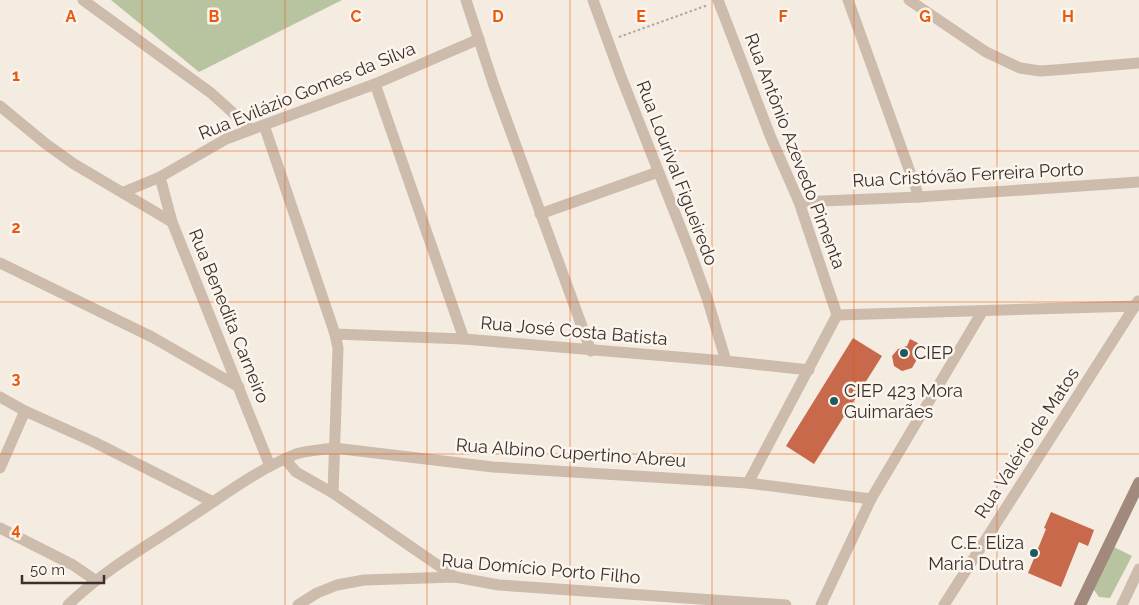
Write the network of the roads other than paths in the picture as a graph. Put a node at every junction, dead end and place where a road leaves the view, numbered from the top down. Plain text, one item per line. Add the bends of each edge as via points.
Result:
1 (84, 0) edge
2 (466, 0) edge
3 (593, 0) edge
4 (848, 0) edge
5 (908, 0) edge
6 (718, 1) edge
7 (479, 39) junction
8 (1139, 63) edge
9 (375, 84) junction
10 (0, 106) edge
11 (264, 125) junction
12 (251, 128) junction
13 (658, 172) junction
14 (160, 177) junction
15 (1139, 182) edge
16 (124, 192) junction
17 (919, 197) junction
18 (799, 202) junction
19 (540, 214) junction
20 (172, 222) junction
21 (0, 263) edge
22 (1137, 302) edge
23 (982, 312) junction
24 (837, 315) junction
25 (335, 334) junction
26 (464, 339) junction
27 (591, 351) junction
28 (726, 361) junction
29 (809, 370) junction
30 (239, 387) junction
31 (0, 397) edge
32 (25, 411) junction
33 (334, 448) junction
34 (285, 459) junction
35 (270, 466) junction
36 (0, 468) edge
37 (748, 483) junction
38 (1138, 487) edge
39 (333, 493) junction
40 (871, 499) junction
41 (214, 502) junction
42 (0, 528) edge
43 (1139, 568) edge
44 (455, 577) junction
45 (95, 580) junction
46 (1082, 604) edge
47 (68, 605) edge
48 (298, 605) edge
49 (786, 605) edge
50 (821, 605) edge
51 (944, 605) edge
52 (1122, 605) edge

1 - 12 street via 211,93
2 - 7 street
3 - 13 street, Rua Lourival Figueiredo
4 - 17 street
5 - 8 street via 986,52 1020,68 1040,71
6 - 18 street, Rua Antônio Azevedo Pimenta
7 - 9 street, Rua Evilázio Gomes da Silva
7 - 19 street
9 - 11 street, Rua Evilázio Gomes da Silva
9 - 26 street
10 - 16 street via 74,164
11 - 12 street, Rua Evilázio Gomes da Silva
11 - 25 street
12 - 14 street, Rua Evilázio Gomes da Silva
13 - 19 street
13 - 28 street, Rua Lourival Figueiredo via 701,281
14 - 16 street, Rua Evilázio Gomes da Silva
14 - 20 street, Rua Benedita Carneiro
15 - 17 street, Rua Cristóvão Ferreira Porto
16 - 20 street
17 - 18 street, Rua Cristóvão Ferreira Porto
18 - 24 street, Rua Antônio Azevedo Pimenta
19 - 27 street
20 - 30 street, Rua Benedita Carneiro
21 - 30 street via 152,337
22 - 23 street
22 - 51 street, Rua Valério de Matos
23 - 24 street
23 - 40 street
24 - 29 street
25 - 26 street, Rua José Costa Batista
25 - 33 street via 338,358
26 - 27 street, Rua José Costa Batista
27 - 28 street, Rua José Costa Batista
28 - 29 street, Rua José Costa Batista
29 - 37 street
30 - 35 street, Rua Benedita Carneiro
31 - 32 street
32 - 36 street
32 - 41 street
33 - 34 street, Rua Albino Cupertino Abreu via 298,453
33 - 37 street, Rua Albino Cupertino Abreu via 493,466
33 - 39 street
34 - 35 street, Rua Albino Cupertino Abreu
34 - 39 street via 296,472
35 - 41 street, Rua Albino Cupertino Abreu
37 - 40 street, Rua Albino Cupertino Abreu
38 - 46 main road
39 - 44 street
40 - 50 street
41 - 45 street, Rua Albino Cupertino Abreu
42 - 45 street via 73,565
43 - 52 street
44 - 48 street, Rua Domício Porto Filho via 337,584
44 - 49 street, Rua Domício Porto Filho via 509,586
45 - 47 street, Rua Albino Cupertino Abreu

